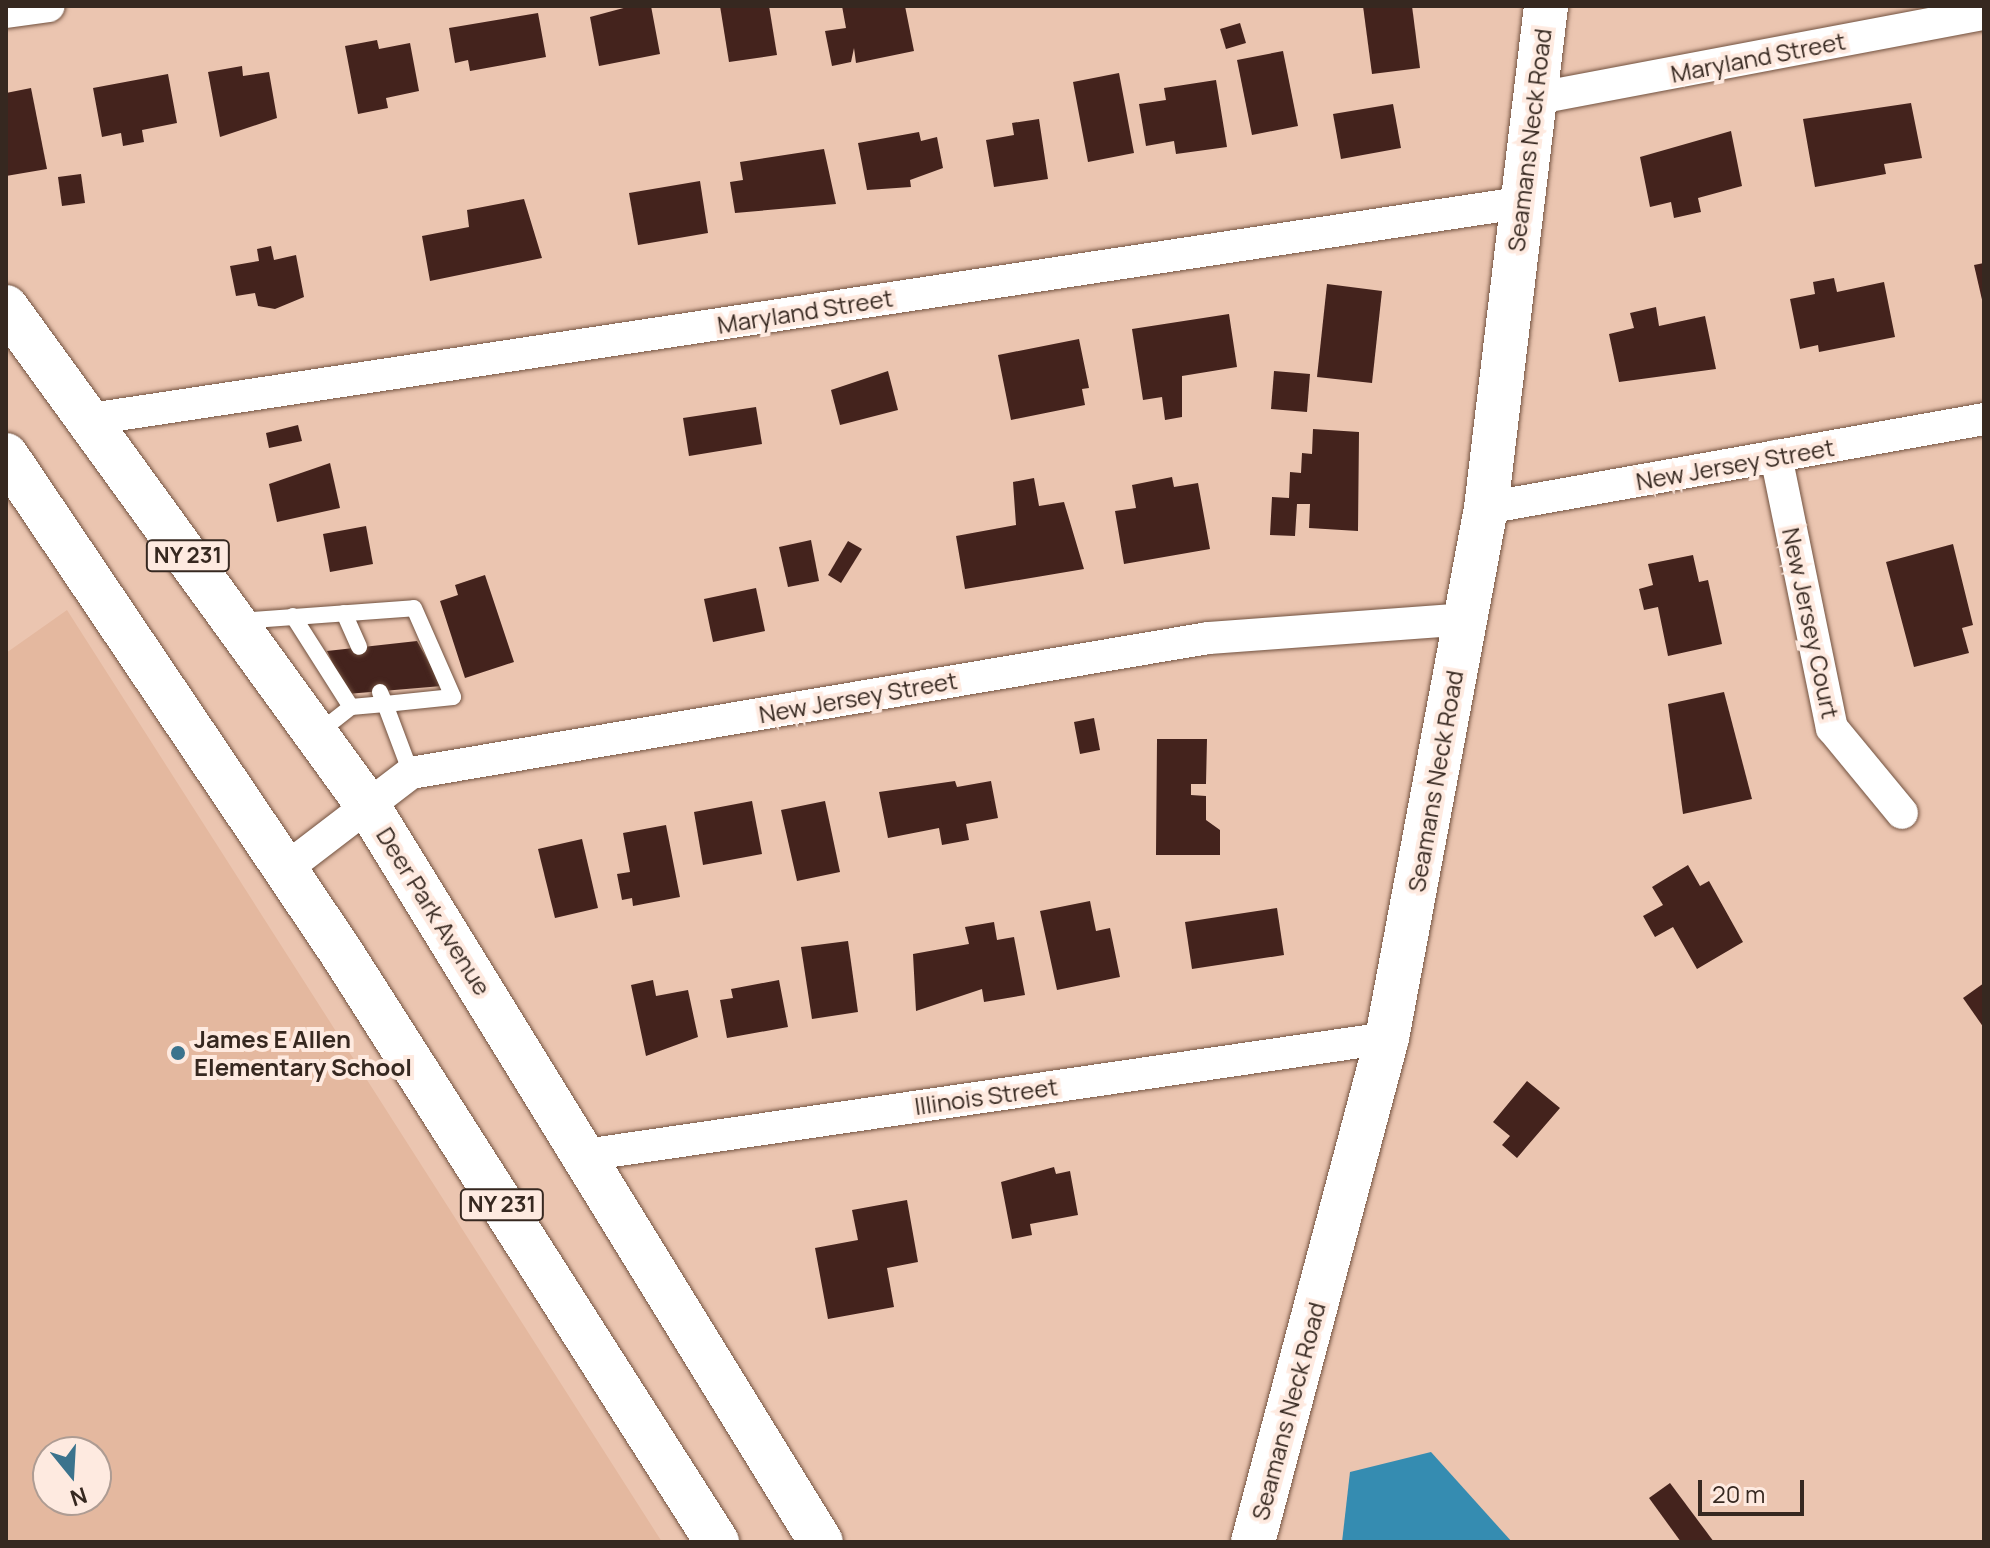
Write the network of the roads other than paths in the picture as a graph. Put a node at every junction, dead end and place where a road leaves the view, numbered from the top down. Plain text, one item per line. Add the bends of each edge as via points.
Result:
1 (49, 6) edge
2 (1546, 6) edge
3 (6, 12) edge
4 (1984, 14) edge
5 (1533, 99) junction
6 (1520, 203) junction
7 (6, 307) edge
8 (91, 419) junction
9 (1984, 419) edge
10 (6, 455) edge
11 (1776, 456) junction
12 (1486, 508) junction
13 (344, 613) junction
14 (293, 616) junction
15 (1465, 619) junction
16 (235, 622) junction
17 (359, 647) dead end
18 (382, 698) junction
19 (351, 707) junction
20 (316, 734) junction
21 (411, 773) junction
22 (368, 806) junction
23 (1902, 813) dead end
24 (284, 870) junction
25 (1387, 1038) junction
26 (585, 1155) junction
27 (717, 1542) edge
28 (821, 1542) edge
29 (1253, 1542) edge

1 - 3 street
2 - 5 main road, Seamans Neck Road
4 - 5 street, Maryland Street
5 - 6 main road, Seamans Neck Road
6 - 8 street, Maryland Street
6 - 12 main road, Seamans Neck Road
7 - 8 main road, Deer Park Avenue / NY 231
8 - 16 main road, Deer Park Avenue / NY 231
9 - 11 street, New Jersey Street
10 - 24 main road, NY 231
11 - 12 street, New Jersey Street
11 - 23 street, New Jersey Court via 1832,728
12 - 15 main road, Seamans Neck Road
13 - 14 lane
13 - 17 lane
13 - 18 lane via 414,608 453,697
14 - 16 lane
14 - 19 lane
15 - 21 street, New Jersey Street via 1208,638
15 - 25 main road, Seamans Neck Road
16 - 20 main road, Deer Park Avenue / NY 231
18 - 19 lane
18 - 21 lane
19 - 20 lane
20 - 22 main road, Deer Park Avenue / NY 231
21 - 22 street, New Jersey Street
22 - 24 street, New Jersey Street
22 - 26 main road, Deer Park Avenue / NY 231
24 - 27 main road, NY 231
25 - 26 street, Illinois Street
25 - 29 main road, Seamans Neck Road
26 - 28 main road, Deer Park Avenue / NY 231

